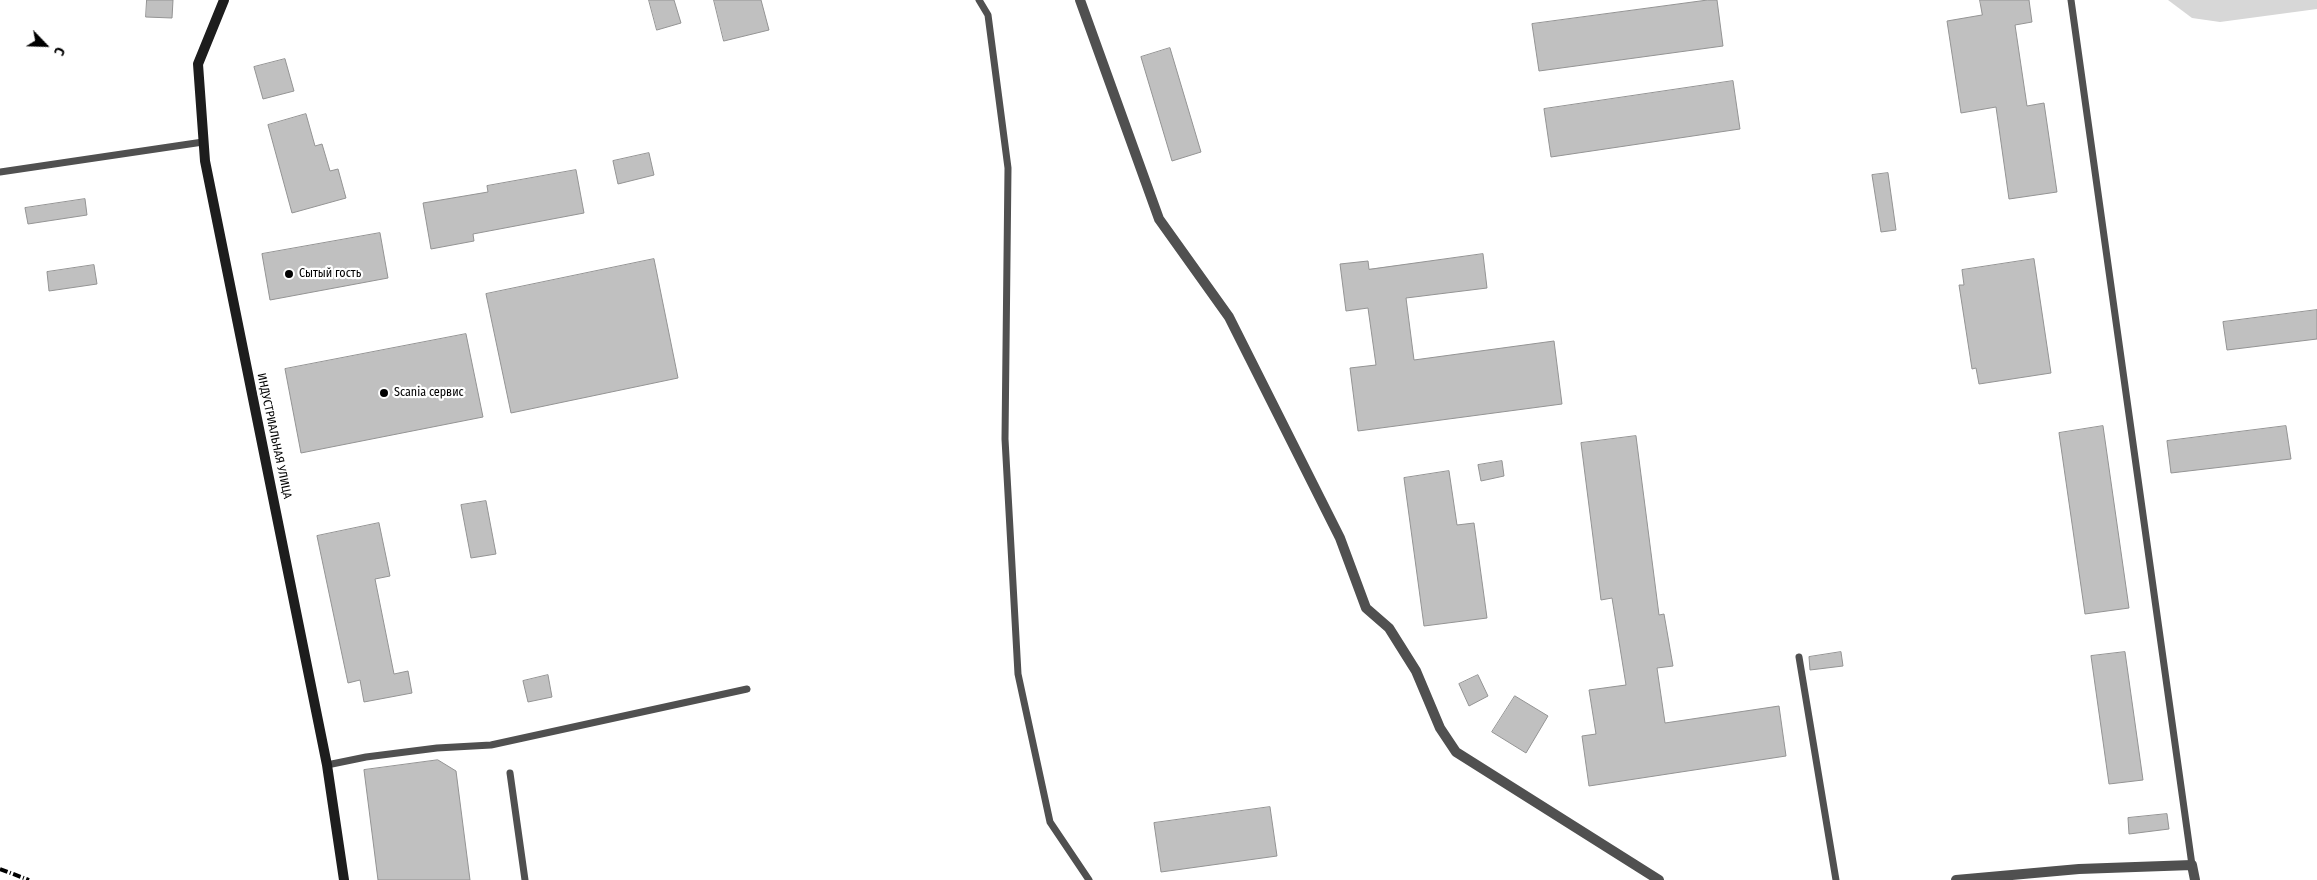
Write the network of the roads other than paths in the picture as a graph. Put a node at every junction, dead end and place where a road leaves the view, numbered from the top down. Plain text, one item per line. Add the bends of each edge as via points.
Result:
1 (224, 0) edge
2 (979, 0) edge
3 (1080, 0) edge
4 (2071, 0) edge
5 (204, 142) junction
6 (0, 172) edge
7 (1799, 657) dead end
8 (747, 689) dead end
9 (327, 765) junction
10 (510, 773) dead end
11 (2192, 865) junction
12 (344, 880) edge
13 (525, 880) edge
14 (1089, 880) edge
15 (1659, 880) edge
16 (1836, 880) edge
17 (1956, 880) edge
18 (2194, 880) edge

1 - 5 street, ИНДУСТРИАЛЬНАЯ УЛИЦА via 198,64
2 - 14 lane via 988,16 1008,168 1005,440 1018,674 1050,822
3 - 15 street via 1159,218 1228,317 1340,538 1366,608 1389,628 1416,672 1440,728 1456,752
4 - 11 lane
5 - 6 lane
5 - 9 street, ИНДУСТРИАЛЬНАЯ УЛИЦА via 204,161
7 - 16 lane
8 - 9 lane via 491,746 438,748
9 - 12 street, ИНДУСТРИАЛЬНАЯ УЛИЦА
10 - 13 lane
11 - 17 street via 2079,869
11 - 18 street

